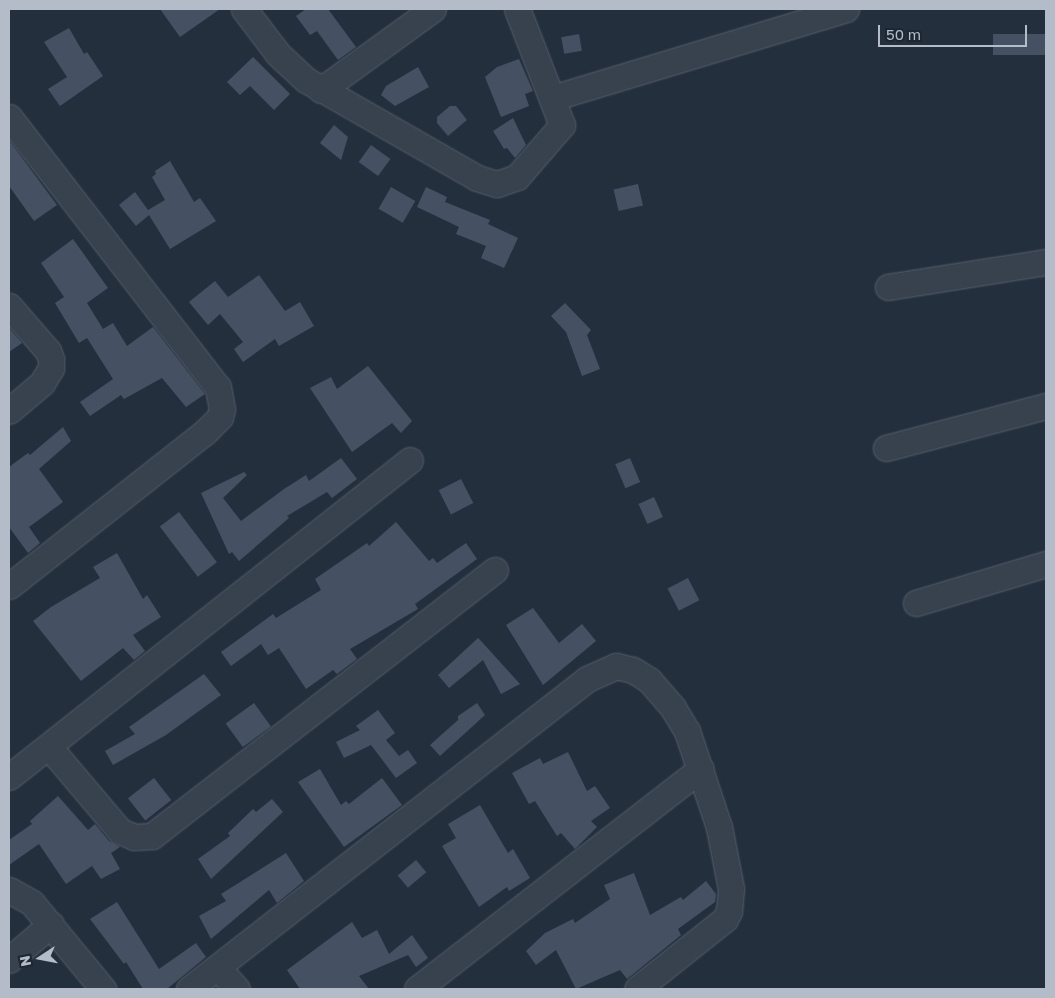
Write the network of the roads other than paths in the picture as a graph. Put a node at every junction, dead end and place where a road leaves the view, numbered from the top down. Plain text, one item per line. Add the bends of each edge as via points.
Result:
1 (244, 9) edge
2 (433, 9) edge
3 (517, 9) edge
4 (846, 9) edge
5 (321, 90) junction
6 (552, 98) junction
7 (9, 117) edge
8 (1046, 262) edge
9 (888, 287) dead end
10 (9, 306) edge
11 (1046, 406) edge
12 (9, 410) edge
13 (886, 448) dead end
14 (410, 460) dead end
15 (1046, 564) edge
16 (495, 570) dead end
17 (9, 586) edge
18 (916, 603) dead end
19 (49, 747) junction
20 (701, 769) junction
21 (9, 777) edge
22 (9, 890) edge
23 (51, 924) junction
24 (9, 960) edge
25 (218, 968) junction
26 (103, 989) edge
27 (189, 989) edge
28 (237, 989) edge
29 (417, 989) edge
30 (637, 989) edge

1 - 5 street via 278,54
2 - 5 street
3 - 6 street
4 - 6 street
5 - 6 street via 477,178 497,184 517,177 562,125
7 - 17 street via 218,386 222,409 220,417 205,432
8 - 9 street
10 - 12 street via 41,342 51,359 47,377
11 - 13 street
14 - 19 street
15 - 18 street
16 - 19 street via 152,836 134,837 120,830
19 - 21 street
20 - 25 street via 687,731 654,686 622,666 606,668 587,679
20 - 29 street
20 - 30 street via 727,861 731,889 729,911 717,926
22 - 23 street via 32,904
23 - 24 street
23 - 26 street
25 - 27 street
25 - 28 street

